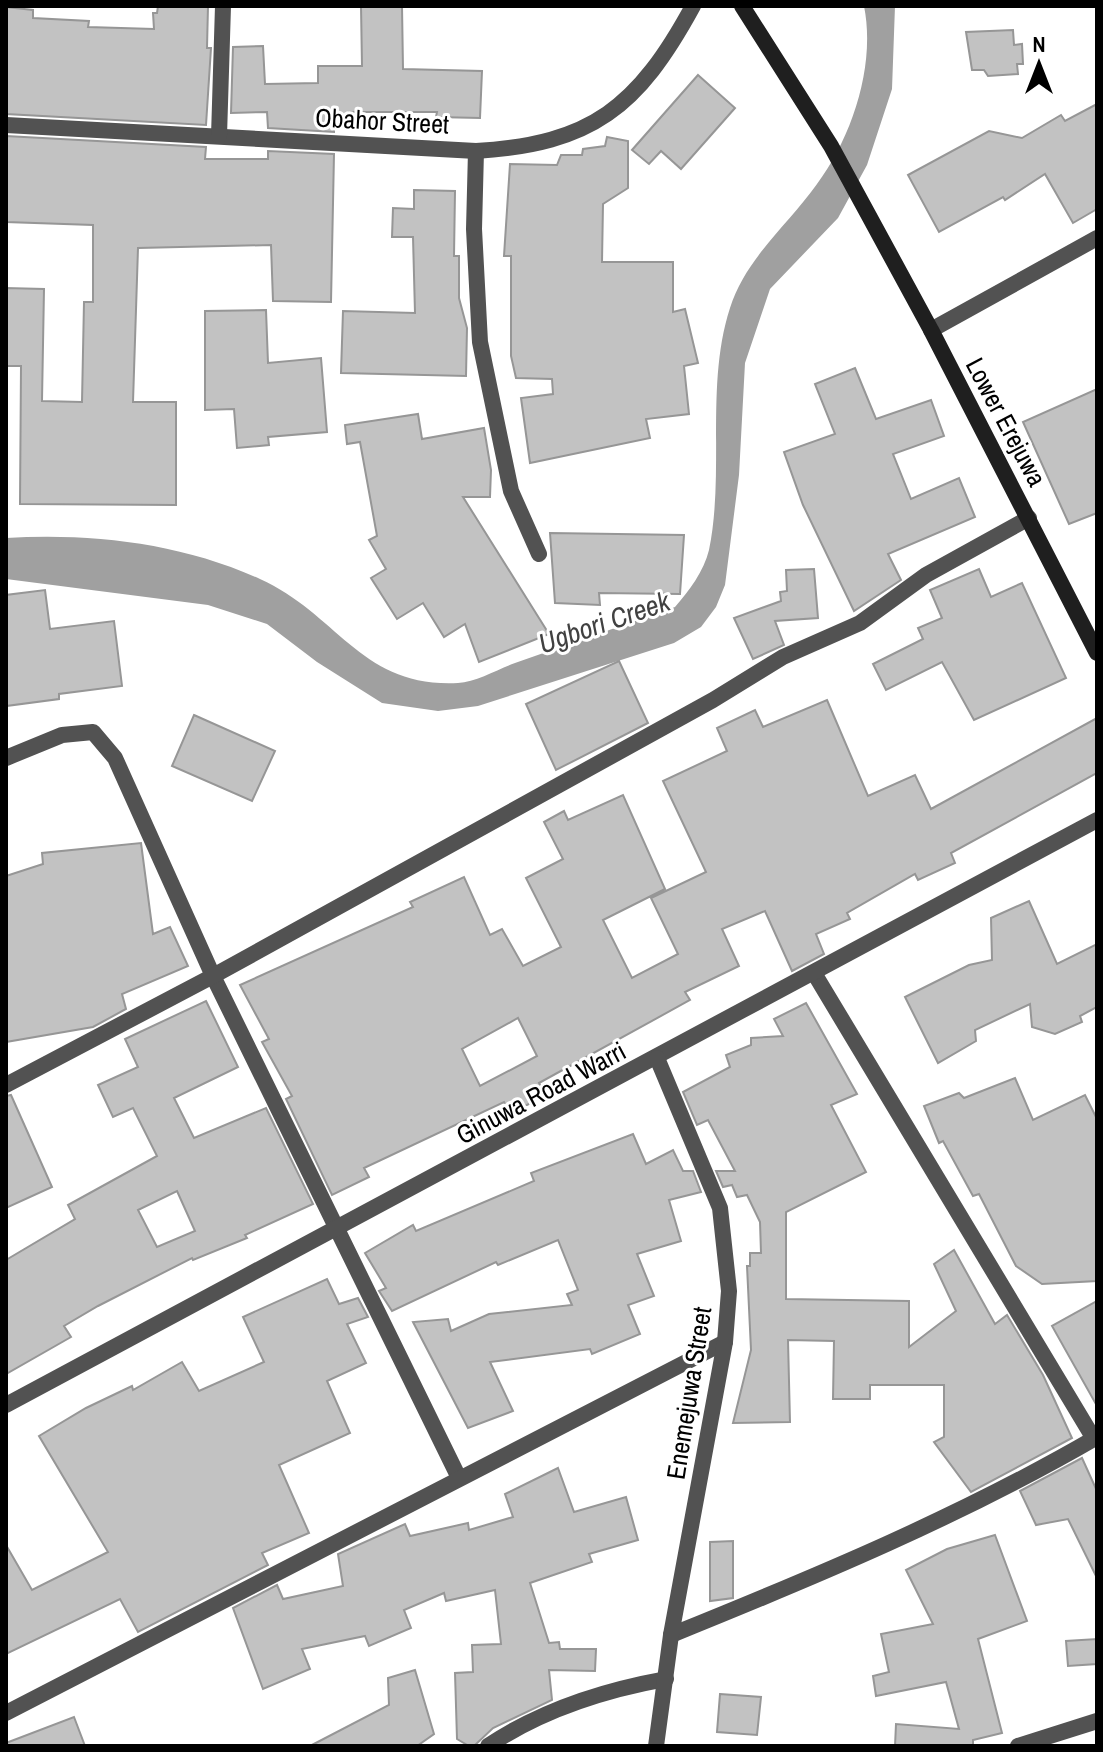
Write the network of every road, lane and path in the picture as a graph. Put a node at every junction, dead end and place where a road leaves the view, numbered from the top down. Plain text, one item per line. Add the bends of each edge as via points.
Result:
1 (223, 6) edge
2 (693, 6) edge
3 (742, 6) edge
4 (6, 125) edge
5 (219, 136) junction
6 (476, 151) junction
7 (1097, 238) edge
8 (931, 330) junction
9 (1029, 518) junction
10 (539, 554) dead end
11 (1097, 653) edge
12 (6, 758) edge
13 (1097, 820) edge
14 (814, 973) junction
15 (213, 976) junction
16 (657, 1058) junction
17 (6, 1085) edge
18 (337, 1228) junction
19 (725, 1342) junction
20 (6, 1405) edge
21 (1096, 1438) edge
22 (459, 1478) junction
23 (671, 1635) junction
24 (666, 1679) junction
25 (6, 1713) edge
26 (1097, 1721) edge
27 (488, 1746) edge
28 (656, 1746) edge
29 (1018, 1746) edge

1 - 5 street
2 - 6 street, Obahor Street via 638,91 607,115 572,135 525,148
3 - 8 street, Lower Erejuwa via 831,146
4 - 5 street, Obahor Street
5 - 6 street, Obahor Street
6 - 10 street via 480,342 511,491
7 - 8 street
8 - 9 street, Lower Erejuwa
9 - 11 street, Lower Erejuwa
9 - 15 street via 926,575 860,623 783,657
12 - 15 street via 62,735 93,732 115,758
13 - 14 street, Ginuwa Road Warri
14 - 16 street, Ginuwa Road Warri
14 - 21 street
15 - 17 street
15 - 18 street
16 - 18 street, Ginuwa Road Warri
16 - 19 street, Enemejuwa Street via 720,1208 729,1291
18 - 20 street, Ginuwa Road Warri
18 - 22 street
19 - 22 street
19 - 23 street, Enemejuwa Street
21 - 23 street via 852,1562
22 - 25 street
23 - 24 street, Enemejuwa Street
24 - 27 street via 585,1699
24 - 28 street, Enemejuwa Street
26 - 29 street

